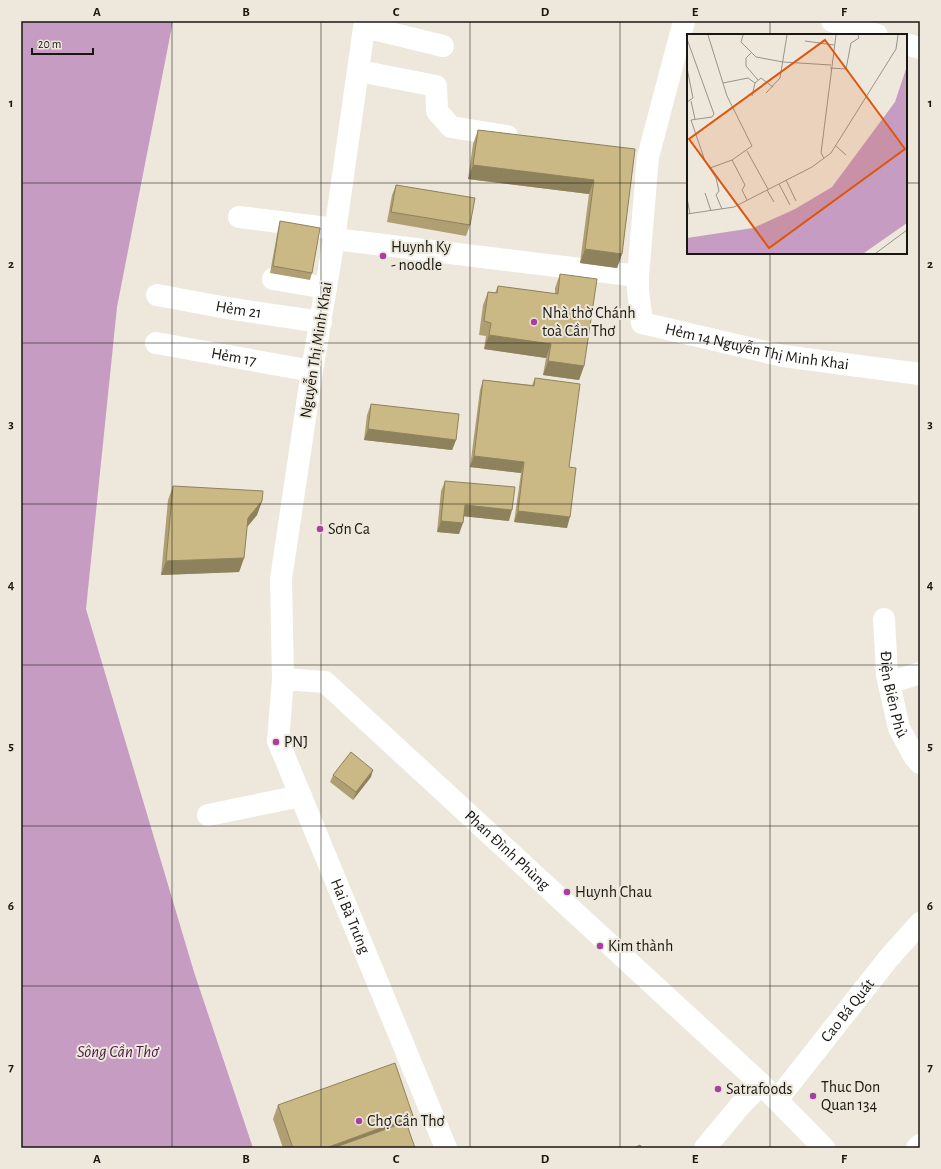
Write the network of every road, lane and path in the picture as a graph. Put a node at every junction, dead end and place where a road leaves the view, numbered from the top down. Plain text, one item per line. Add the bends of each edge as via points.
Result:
1 (684, 21) edge
2 (832, 21) edge
3 (365, 24) edge
4 (874, 34) edge
5 (907, 44) edge
6 (443, 46) dead end
7 (920, 48) edge
8 (359, 72) junction
9 (530, 139) edge
10 (239, 217) dead end
11 (335, 234) junction
12 (638, 276) junction
13 (273, 280) dead end
14 (326, 288) junction
15 (157, 295) dead end
16 (321, 322) junction
17 (156, 343) dead end
18 (312, 371) junction
19 (920, 374) edge
20 (884, 619) dead end
21 (920, 673) edge
22 (283, 679) junction
23 (889, 683) junction
24 (920, 763) edge
25 (301, 796) junction
26 (208, 815) dead end
27 (920, 923) edge
28 (761, 1084) junction
29 (777, 1100) junction
30 (920, 1145) edge
31 (446, 1148) edge
32 (706, 1148) edge
33 (824, 1148) edge
34 (917, 1148) edge

1 - 12 street, Hẻm 14 Nguyễn Thị Minh Khai via 640,156
2 - 4 street
3 - 6 street
3 - 8 street, Nguyễn Thị Minh Khai
5 - 7 street
8 - 9 street via 436,86 437,111 452,128
8 - 11 street, Nguyễn Thị Minh Khai
10 - 11 street
11 - 12 street
11 - 14 street, Nguyễn Thị Minh Khai
12 - 19 street, Hẻm 14 Nguyễn Thị Minh Khai via 642,324 783,356
13 - 14 street
14 - 16 street, Nguyễn Thị Minh Khai
15 - 16 street, Hẻm 21
16 - 18 street, Nguyễn Thị Minh Khai
17 - 18 street, Hẻm 17
18 - 22 street, Nguyễn Thị Minh Khai via 281,579
20 - 23 street, Điện Biên Phủ
21 - 23 street
22 - 25 street, Hai Bà Trưng via 278,741
22 - 28 street, Phan Đình Phùng via 325,682
23 - 24 street, Điện Biên Phủ via 899,728
25 - 26 street
25 - 31 street, Hai Bà Trưng
27 - 29 street, Cao Bá Quát
28 - 29 street, Phan Đình Phùng
28 - 32 street
29 - 33 street, Phan Đình Phùng
30 - 34 street

